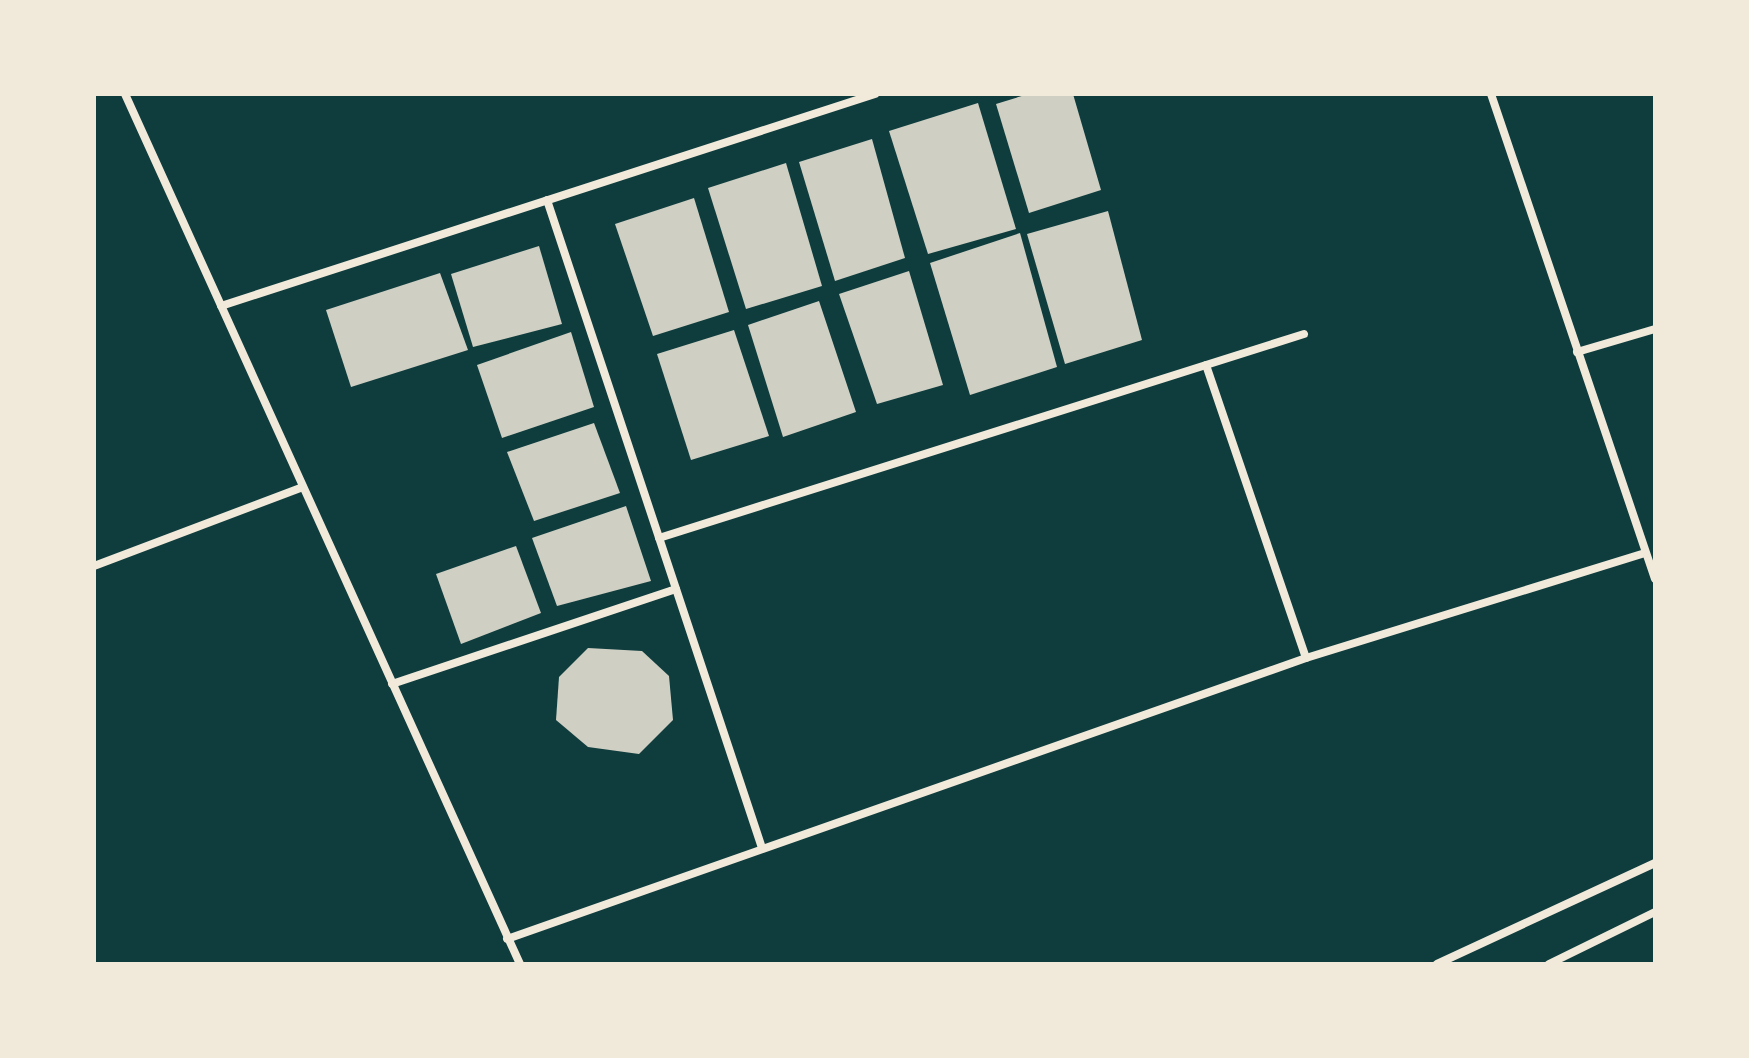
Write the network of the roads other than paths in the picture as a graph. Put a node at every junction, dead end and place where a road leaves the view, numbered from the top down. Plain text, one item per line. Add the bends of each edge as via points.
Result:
1 (125, 94) edge
2 (875, 94) edge
3 (1491, 94) edge
4 (547, 200) junction
5 (221, 306) junction
6 (1655, 329) edge
7 (1304, 334) dead end
8 (1577, 352) junction
9 (1206, 365) junction
10 (303, 487) junction
11 (659, 538) junction
12 (1645, 553) junction
13 (94, 566) edge
14 (1655, 579) edge
15 (676, 589) junction
16 (1306, 658) junction
17 (392, 684) junction
18 (762, 848) junction
19 (1655, 863) edge
20 (1655, 912) edge
21 (507, 939) junction
22 (520, 964) edge
23 (1437, 964) edge
24 (1549, 964) edge

1 - 5 street
2 - 4 street
3 - 8 street
4 - 5 street
4 - 11 street
5 - 10 street
6 - 8 street
7 - 9 street
8 - 12 street
9 - 11 street
9 - 16 street
10 - 13 street
10 - 17 street
11 - 15 street
12 - 14 street
12 - 16 street
15 - 17 street
15 - 18 street
16 - 18 street
17 - 21 street
18 - 21 street
19 - 23 street
20 - 24 street
21 - 22 street

